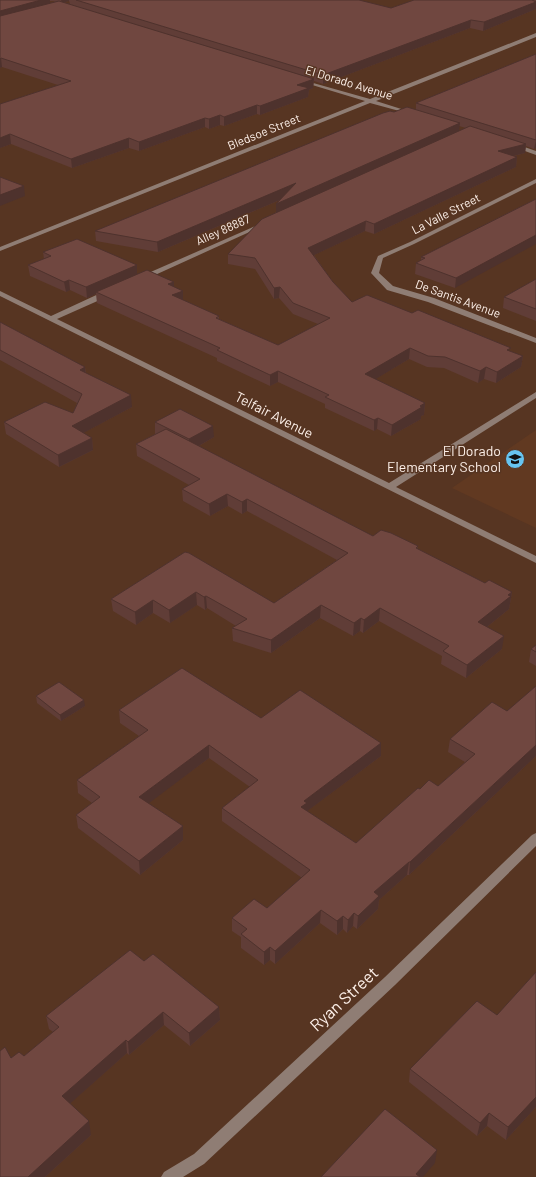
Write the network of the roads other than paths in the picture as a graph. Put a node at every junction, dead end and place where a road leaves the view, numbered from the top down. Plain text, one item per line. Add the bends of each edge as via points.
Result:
1 (536, 35) edge
2 (294, 78) edge
3 (370, 101) junction
4 (420, 116) edge
5 (506, 143) edge
6 (536, 153) edge
7 (536, 181) edge
8 (269, 222) edge
9 (0, 249) edge
10 (375, 273) joint
11 (131, 283) edge
12 (116, 289) edge
13 (0, 293) edge
14 (52, 318) junction
15 (536, 341) edge
16 (536, 394) edge
17 (389, 487) junction
18 (536, 560) edge
19 (536, 838) edge
20 (169, 1177) edge

1 - 3 street, Bledsoe Street
2 - 3 street, El Dorado Avenue
3 - 4 street, El Dorado Avenue
3 - 9 street, Bledsoe Street
5 - 6 street
7 - 10 street, La Valle Street via 380,257
8 - 11 street, Alley 88887
10 - 15 street, De Santis Avenue via 390,288 431,300
12 - 14 street
13 - 14 street, Telfair Avenue
14 - 17 street, Telfair Avenue
16 - 17 street
17 - 18 street, Telfair Avenue
19 - 20 street, Ryan Street via 390,981 199,1159

